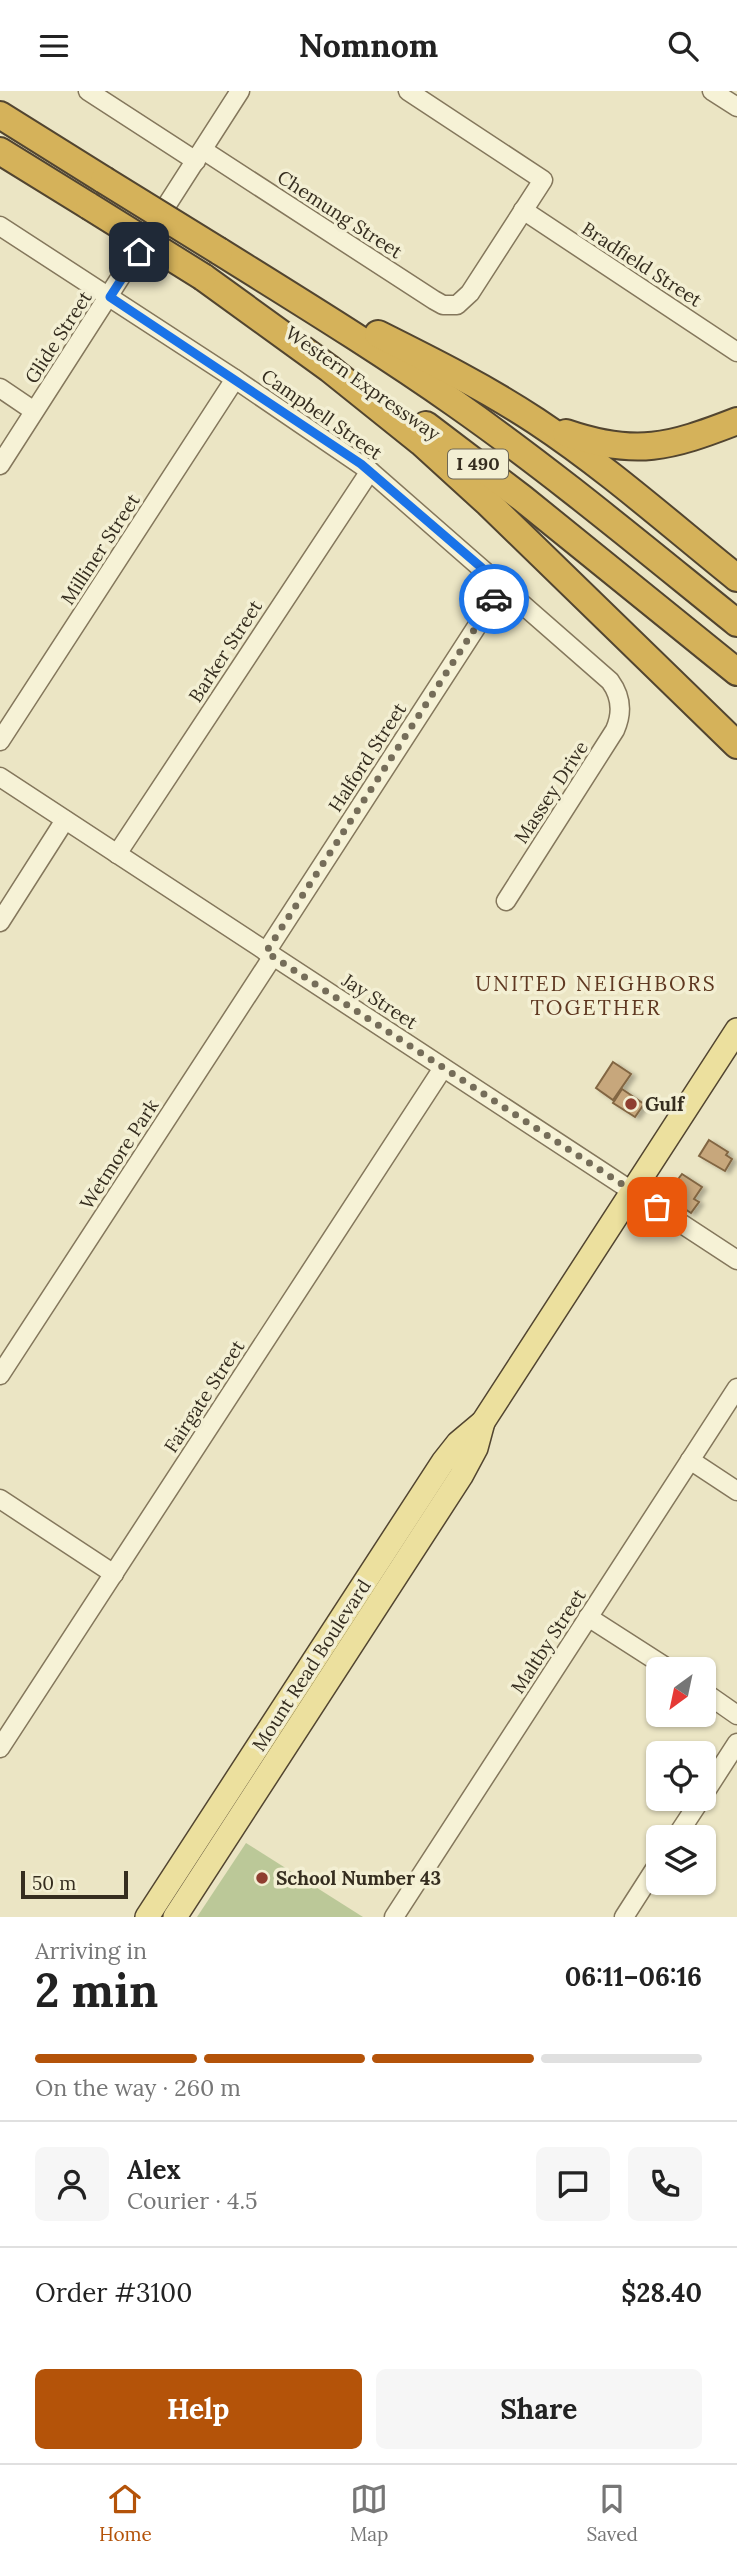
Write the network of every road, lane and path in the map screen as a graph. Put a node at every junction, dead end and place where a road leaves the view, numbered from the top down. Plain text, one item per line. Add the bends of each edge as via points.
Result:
1 (88, 91) edge
2 (240, 91) edge
3 (408, 91) edge
4 (712, 91) edge
5 (737, 107) edge
6 (0, 115) edge
7 (0, 151) edge
8 (199, 156) junction
9 (523, 210) junction
10 (0, 226) edge
11 (219, 251) junction
12 (203, 277) junction
13 (110, 297) junction
14 (737, 352) edge
15 (235, 379) junction
16 (0, 389) edge
17 (34, 411) junction
18 (520, 411) junction
19 (737, 421) edge
20 (0, 464) edge
21 (370, 471) junction
22 (737, 578) edge
23 (503, 586) junction
24 (737, 623) edge
25 (737, 673) edge
26 (620, 703) joint
27 (0, 741) edge
28 (737, 744) edge
29 (0, 777) edge
30 (65, 820) junction
31 (117, 854) junction
32 (506, 901) dead end
33 (0, 922) edge
34 (269, 954) junction
35 (735, 1036) edge
36 (443, 1068) junction
37 (632, 1192) junction
38 (737, 1260) edge
39 (0, 1375) edge
40 (737, 1388) edge
41 (483, 1422) junction
42 (690, 1460) junction
43 (737, 1491) edge
44 (0, 1500) edge
45 (114, 1574) junction
46 (589, 1616) junction
47 (651, 1657) edge
48 (716, 1700) edge
49 (737, 1715) edge
50 (737, 1743) edge
51 (0, 1748) edge
52 (716, 1775) edge
53 (646, 1883) edge
54 (147, 1917) edge
55 (175, 1917) edge
56 (394, 1917) edge
57 (624, 1917) edge

1 - 8 street, Chemung Street
2 - 8 street, Glide Street
3 - 9 street via 543,180
4 - 5 street
6 - 11 highway, Western Expressway / I 490, bridge
7 - 12 highway, Western Expressway / I 490, bridge
8 - 9 street, Chemung Street via 443,305 457,305 470,293
8 - 13 street, Glide Street
9 - 14 street, Bradfield Street
10 - 13 street, Campbell Street
11 - 18 highway
11 - 24 highway, Western Expressway / I 490 via 477,419
12 - 25 highway, Western Expressway / I 490 via 411,414
12 - 28 highway via 421,442
13 - 15 street, Campbell Street
13 - 17 street, Glide Street
15 - 21 street, Campbell Street
15 - 27 street, Milliner Street
16 - 17 street
17 - 20 street, Glide Street
18 - 19 highway via 578,437 631,448 674,444
18 - 22 highway via 592,461
21 - 23 street, Campbell Street
21 - 31 street, Barker Street
23 - 26 street, Campbell Street via 606,676
23 - 34 street, Halford Street
26 - 32 street, Massey Drive via 611,738
29 - 30 street, Jay Street
30 - 31 street, Jay Street
30 - 33 street
31 - 34 street, Jay Street
34 - 36 street, Jay Street
34 - 39 street, Wetmore Park
35 - 37 main road, Mount Read Boulevard
36 - 37 street, Jay Street
36 - 45 street, Fairgate Street
37 - 38 street, Jay Street
37 - 41 main road, Mount Read Boulevard
40 - 42 street, Maltby Street
41 - 54 main road, Mount Read Boulevard via 443,1462
41 - 55 main road, Mount Read Boulevard via 461,1476
42 - 43 street
42 - 46 street, Maltby Street
44 - 45 street
45 - 51 street, Fairgate Street
46 - 47 street
46 - 56 street, Maltby Street
48 - 49 street
50 - 52 street
53 - 57 street

